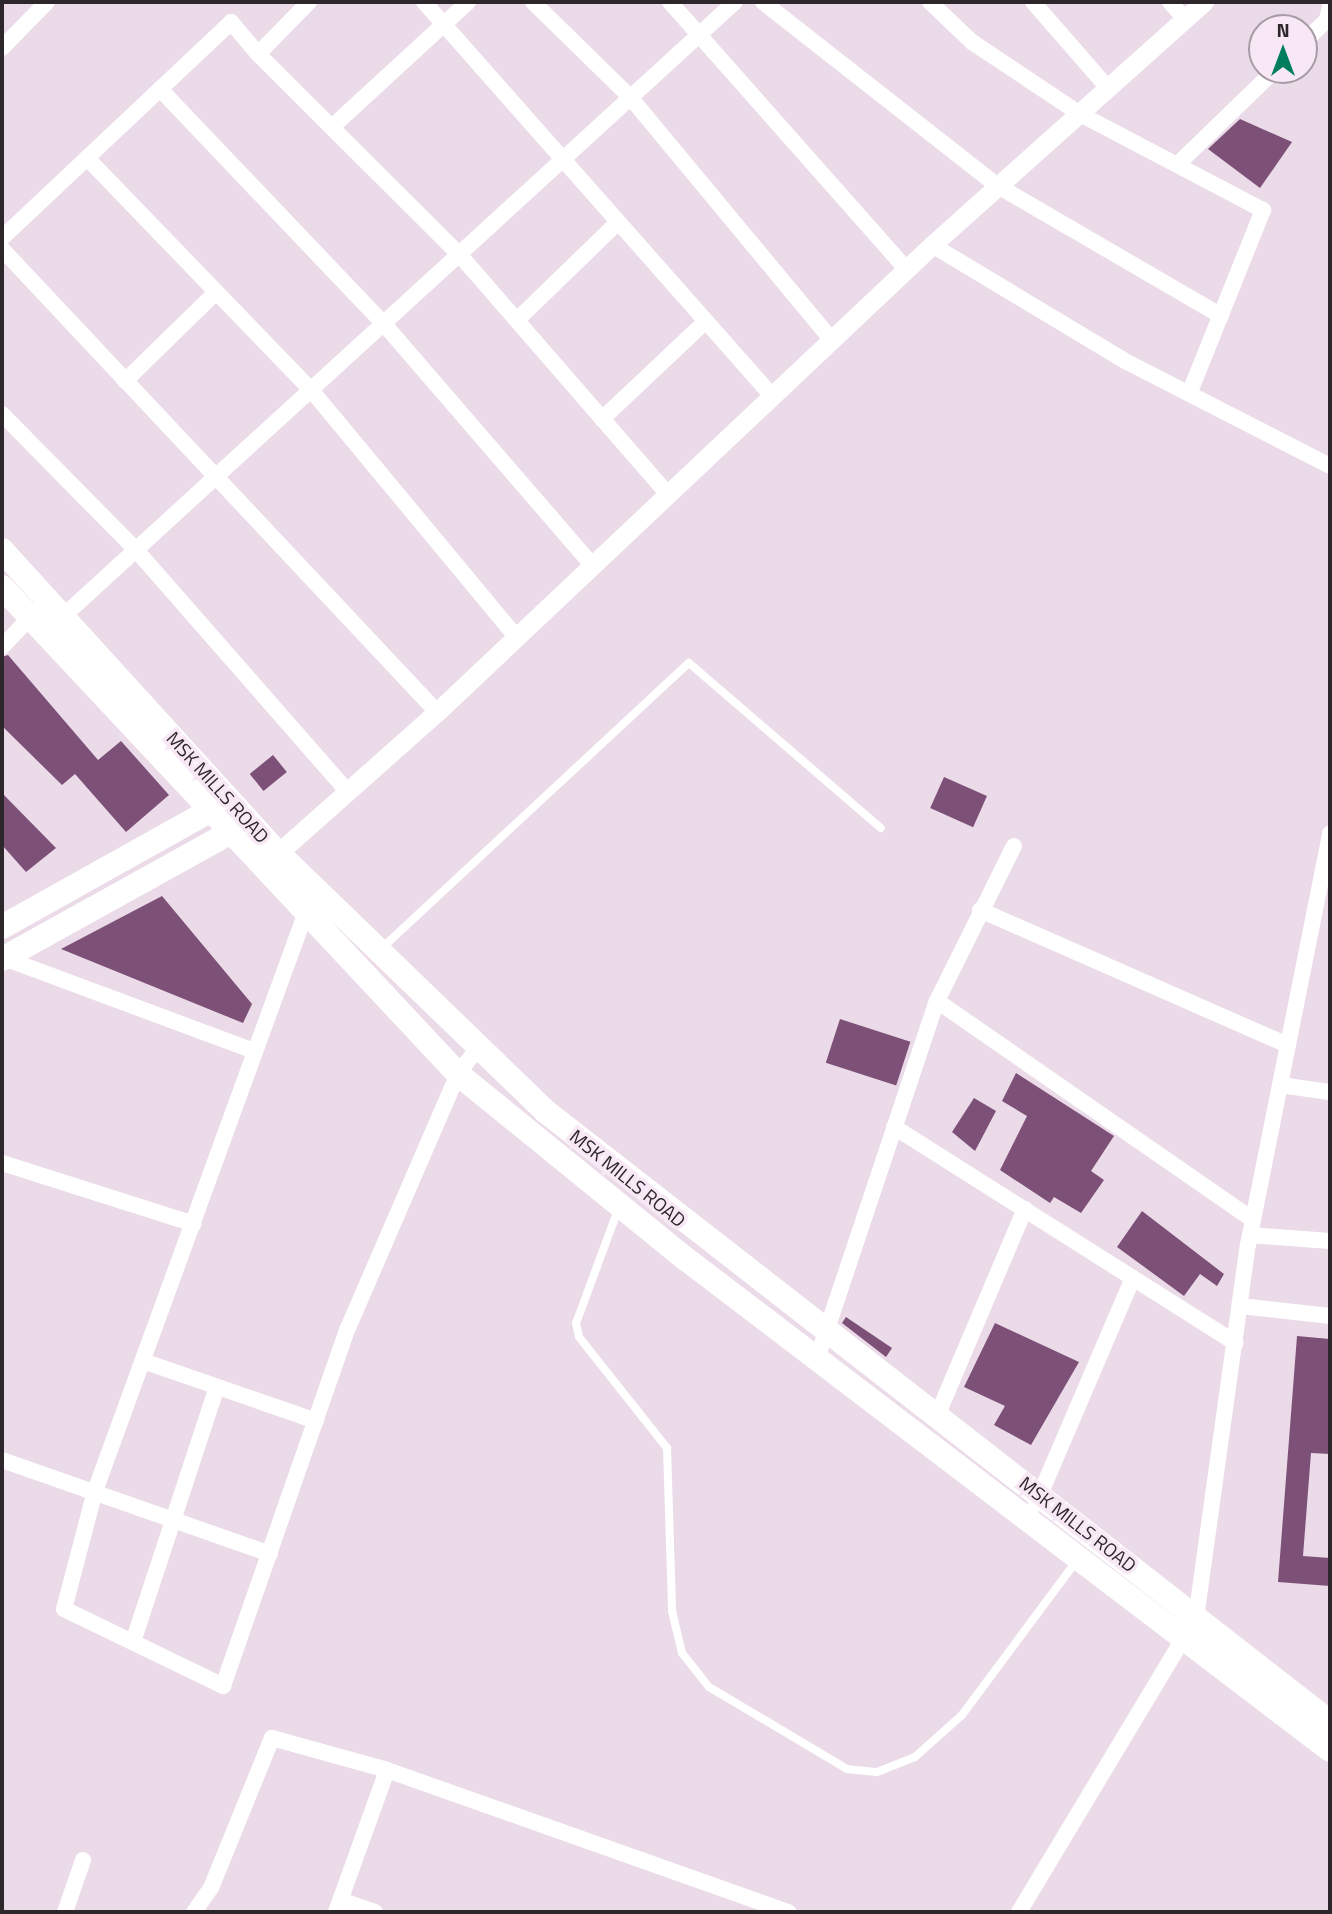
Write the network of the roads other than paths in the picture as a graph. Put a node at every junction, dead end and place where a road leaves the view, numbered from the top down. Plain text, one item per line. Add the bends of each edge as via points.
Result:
1 (47, 2) edge
2 (309, 2) edge
3 (424, 2) edge
4 (468, 2) edge
5 (533, 2) edge
6 (670, 2) edge
7 (735, 2) edge
8 (763, 2) edge
9 (930, 2) edge
10 (1033, 2) edge
11 (1170, 2) edge
12 (1204, 2) edge
13 (1185, 19) junction
14 (444, 25) junction
15 (699, 34) junction
16 (2, 48) edge
17 (258, 54) junction
18 (1261, 84) edge
19 (1108, 88) junction
20 (160, 89) junction
21 (630, 97) junction
22 (1080, 114) junction
23 (332, 127) junction
24 (87, 158) junction
25 (564, 158) junction
26 (1179, 163) junction
27 (998, 186) junction
28 (616, 224) junction
29 (2, 238) edge
30 (932, 245) junction
31 (2, 249) edge
32 (459, 254) junction
33 (906, 269) junction
34 (214, 294) junction
35 (1221, 316) junction
36 (517, 320) junction
37 (705, 322) junction
38 (384, 324) junction
39 (832, 340) junction
40 (125, 381) junction
41 (312, 391) junction
42 (1189, 394) junction
43 (773, 397) junction
44 (2, 414) edge
45 (602, 419) junction
46 (1330, 466) edge
47 (217, 479) junction
48 (669, 496) junction
49 (2, 550) edge
50 (136, 551) junction
51 (593, 566) junction
52 (2, 587) edge
53 (46, 616) junction
54 (517, 638) junction
55 (2, 647) edge
56 (437, 712) junction
57 (347, 792) junction
58 (221, 805) junction
59 (242, 826) junction
60 (881, 828) dead end
61 (1330, 834) edge
62 (1014, 846) dead end
63 (271, 859) junction
64 (980, 910) junction
65 (306, 912) junction
66 (2, 927) edge
67 (382, 948) junction
68 (3, 958) edge
69 (936, 1000) junction
70 (1288, 1045) junction
71 (479, 1046) junction
72 (254, 1051) junction
73 (457, 1074) junction
74 (1280, 1085) junction
75 (1330, 1092) edge
76 (894, 1127) junction
77 (2, 1163) edge
78 (620, 1205) junction
79 (1025, 1209) junction
80 (194, 1224) junction
81 (1251, 1228) junction
82 (1330, 1241) edge
83 (1133, 1278) junction
84 (1240, 1307) junction
85 (1330, 1316) edge
86 (827, 1332) junction
87 (1236, 1343) junction
88 (817, 1359) junction
89 (144, 1362) junction
90 (217, 1387) junction
91 (937, 1416) junction
92 (316, 1421) junction
93 (2, 1460) edge
94 (96, 1491) junction
95 (1041, 1494) junction
96 (174, 1520) junction
97 (1029, 1520) junction
98 (270, 1554) junction
99 (1079, 1558) junction
100 (1192, 1629) junction
101 (133, 1642) junction
102 (1330, 1722) edge
103 (1330, 1750) edge
104 (387, 1770) junction
105 (83, 1860) dead end
106 (338, 1906) edge
107 (65, 1912) edge
108 (194, 1912) edge
109 (375, 1912) edge
110 (789, 1912) edge
111 (1019, 1912) edge

1 - 16 street
2 - 17 street
3 - 14 street
4 - 14 street
5 - 21 street
6 - 15 street
7 - 15 street
8 - 27 street
9 - 22 street via 972,42
10 - 19 street
11 - 13 street
12 - 13 street
13 - 19 street
14 - 23 street
14 - 25 street
15 - 21 street
15 - 33 street
17 - 20 street via 231,22
17 - 23 street
18 - 26 street
19 - 22 street
20 - 24 street
20 - 38 street
21 - 25 street
21 - 39 street
22 - 26 street
22 - 27 street
23 - 32 street
24 - 29 street
24 - 34 street
25 - 28 street
25 - 32 street
26 - 35 street via 1263,210
27 - 30 street
27 - 35 street
28 - 36 street
28 - 37 street
30 - 33 street
30 - 42 street
31 - 40 street
32 - 36 street
32 - 38 street
33 - 39 street
34 - 40 street
34 - 41 street
35 - 42 street
36 - 45 street
37 - 43 street
37 - 45 street
38 - 41 street
38 - 51 street
39 - 43 street
40 - 47 street
41 - 47 street
41 - 54 street
42 - 46 street
43 - 48 street
44 - 50 street
45 - 48 street
47 - 50 street
47 - 56 street
48 - 51 street
49 - 53 main road, MSK MILLS ROAD
50 - 53 street
50 - 57 street
51 - 54 street
52 - 53 main road, MSK MILLS ROAD
53 - 55 street
53 - 58 main road, MSK MILLS ROAD
54 - 56 street
56 - 57 street
57 - 63 street
58 - 59 main road, MSK MILLS ROAD
58 - 66 main road
59 - 63 main road, MSK MILLS ROAD
59 - 68 main road
60 - 67 lane via 690,663
61 - 70 street
62 - 64 street
63 - 65 main road, MSK MILLS ROAD
63 - 67 main road, MSK MILLS ROAD
64 - 69 street
64 - 70 street
65 - 72 street
65 - 73 main road, MSK MILLS ROAD
67 - 71 main road, MSK MILLS ROAD
68 - 72 street
69 - 76 street
69 - 81 street
70 - 74 street
71 - 73 street
71 - 86 main road, MSK MILLS ROAD via 545,1111
72 - 80 street
73 - 78 main road, MSK MILLS ROAD
73 - 92 street via 348,1328
74 - 75 street
74 - 81 street
76 - 79 street
76 - 86 street
77 - 80 street
78 - 88 main road, MSK MILLS ROAD
78 - 99 lane via 576,1323 579,1337 667,1448 672,1611 682,1653 709,1687 847,1769 877,1772 915,1757 962,1715
79 - 83 street
79 - 91 street
80 - 89 street
81 - 82 street
81 - 84 street
83 - 87 street
83 - 95 street
84 - 85 street
84 - 87 street
86 - 88 street
86 - 91 main road, MSK MILLS ROAD
87 - 100 street
88 - 97 main road, MSK MILLS ROAD
89 - 90 street
89 - 94 street
90 - 92 street
90 - 96 street
91 - 95 main road, MSK MILLS ROAD
92 - 98 street
93 - 94 street
94 - 96 street
94 - 101 street via 64,1609
95 - 97 street
95 - 100 main road, MSK MILLS ROAD
96 - 98 street
96 - 101 street
97 - 99 main road, MSK MILLS ROAD
98 - 101 street via 223,1686
99 - 100 main road, MSK MILLS ROAD
100 - 102 main road, MSK MILLS ROAD
100 - 103 main road, MSK MILLS ROAD
100 - 111 street
104 - 106 street
104 - 108 street via 272,1738 211,1888
104 - 110 street
105 - 107 street
106 - 109 street

